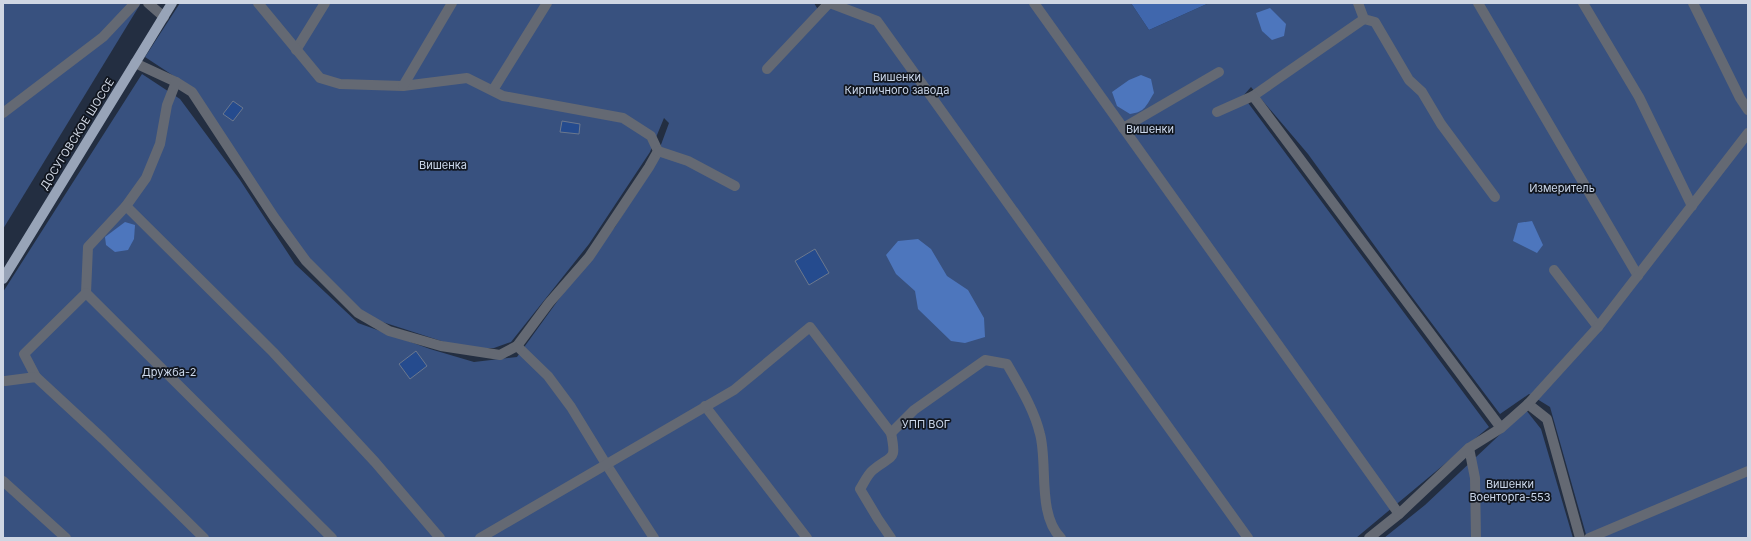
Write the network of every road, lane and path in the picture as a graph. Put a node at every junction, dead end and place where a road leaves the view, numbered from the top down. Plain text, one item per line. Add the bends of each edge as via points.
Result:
1 (135, 3) edge
2 (148, 3) edge
3 (172, 3) edge
4 (258, 3) edge
5 (325, 3) edge
6 (452, 3) edge
7 (547, 3) edge
8 (830, 3) edge
9 (1034, 3) edge
10 (1358, 3) edge
11 (1478, 3) edge
12 (1583, 3) edge
13 (1693, 3) edge
14 (164, 17) junction
15 (1364, 19) junction
16 (296, 50) junction
17 (135, 63) junction
18 (767, 69) dead end
19 (1220, 72) dead end
20 (176, 82) junction
21 (403, 86) junction
22 (492, 90) junction
23 (1253, 96) junction
24 (1748, 110) edge
25 (1218, 112) dead end
26 (3, 114) edge
27 (1123, 128) junction
28 (1748, 133) edge
29 (658, 151) junction
30 (734, 186) dead end
31 (1495, 197) dead end
32 (126, 206) junction
33 (1692, 206) junction
34 (1554, 270) dead end
35 (1638, 276) junction
36 (3, 278) edge
37 (86, 293) junction
38 (1598, 327) junction
39 (517, 346) junction
40 (36, 377) junction
41 (4, 381) edge
42 (1528, 404) junction
43 (705, 406) junction
44 (1501, 428) junction
45 (891, 433) junction
46 (1469, 448) junction
47 (606, 464) junction
48 (1748, 471) edge
49 (3, 481) edge
50 (1399, 514) junction
51 (1057, 536) edge
52 (484, 537) edge
53 (66, 538) edge
54 (204, 538) edge
55 (332, 538) edge
56 (440, 538) edge
57 (654, 538) edge
58 (807, 538) edge
59 (891, 538) edge
60 (1248, 538) edge
61 (1369, 538) edge
62 (1476, 538) edge
63 (1580, 538) edge
64 (1589, 538) edge

1 - 26 lane via 103,37
2 - 14 lane
3 - 14 main road, ДОСУГОВСКОЕ ШОССЕ
4 - 16 lane
5 - 16 lane
6 - 21 lane
7 - 22 lane
8 - 18 lane
8 - 60 lane via 877,21
9 - 27 lane
10 - 15 lane
11 - 35 lane
12 - 33 lane via 1639,97
13 - 24 lane
14 - 17 main road, ДОСУГОВСКОЕ ШОССЕ
15 - 23 lane
15 - 31 lane via 1375,22 1408,80 1422,92 1441,124
16 - 21 lane via 320,78 340,84
17 - 20 lane
17 - 36 main road, ДОСУГОВСКОЕ ШОССЕ
19 - 27 lane
20 - 32 lane via 160,144 146,178
20 - 39 lane via 192,92 306,261 358,313 389,331 441,346 500,355
21 - 22 lane via 467,78
22 - 29 lane via 504,96 624,118 651,136
23 - 25 lane
23 - 44 lane
27 - 50 lane
28 - 33 lane
29 - 30 lane via 688,161
29 - 39 lane via 589,257 549,303
32 - 37 lane via 88,247
32 - 56 lane via 272,352 375,462
33 - 35 lane
34 - 38 lane
35 - 38 lane
37 - 40 lane via 24,354
37 - 55 lane
38 - 42 lane
39 - 47 lane via 548,376 571,407
40 - 41 lane
40 - 54 lane
42 - 44 lane
42 - 63 lane via 1547,419
43 - 45 lane via 734,390 810,326
43 - 47 lane
43 - 58 lane
44 - 46 lane
45 - 51 lane via 914,410 985,360 1007,364 1030,404 1041,435 1045,500
45 - 59 lane via 894,450 890,459 872,471 860,489
46 - 50 lane
46 - 62 lane via 1475,478
47 - 52 lane
47 - 57 lane
48 - 64 lane
49 - 53 lane
50 - 61 lane

